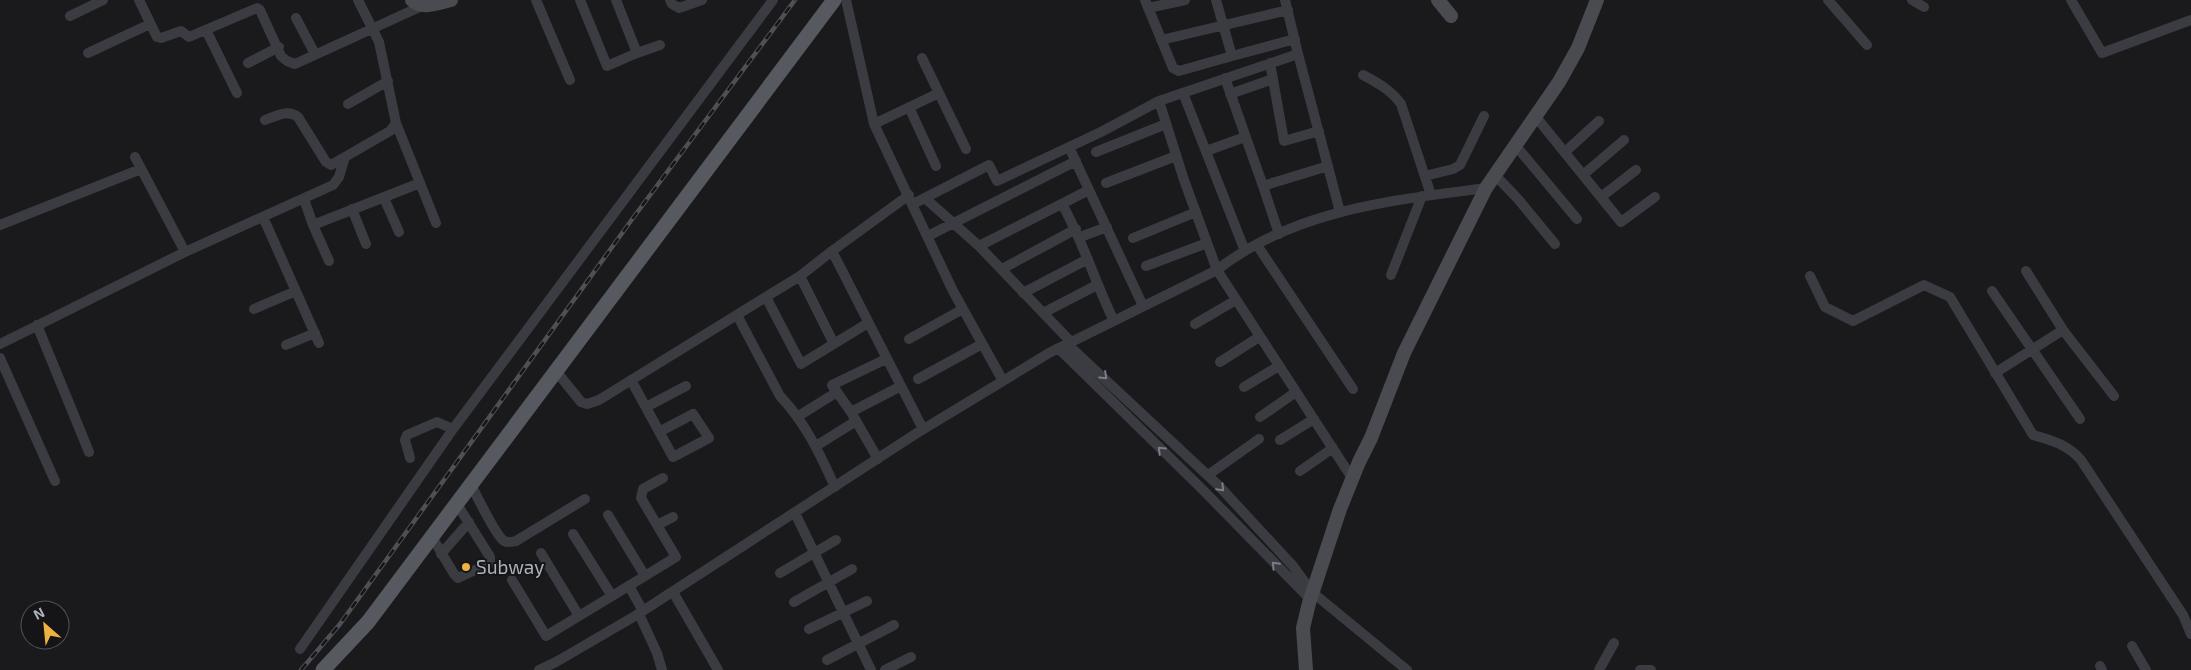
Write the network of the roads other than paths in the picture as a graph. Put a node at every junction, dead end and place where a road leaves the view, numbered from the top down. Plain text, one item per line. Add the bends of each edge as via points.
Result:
1 (103, 0) edge
2 (139, 0) edge
3 (358, 0) edge
4 (451, 0) edge
5 (536, 0) edge
6 (580, 0) edge
7 (616, 0) edge
8 (670, 0) edge
9 (702, 0) edge
10 (773, 0) edge
11 (834, 0) edge
12 (846, 0) edge
13 (1185, 0) edge
14 (1216, 0) edge
15 (1438, 0) edge
16 (1597, 0) edge
17 (1828, 0) edge
18 (1912, 0) edge
19 (2071, 0) edge
20 (424, 2) edge
21 (1146, 4) edge
22 (1286, 5) edge
23 (1924, 7) dead end
24 (70, 16) dead end
25 (1451, 16) dead end
26 (296, 18) dead end
27 (2191, 20) edge
28 (150, 24) junction
29 (1223, 25) junction
30 (373, 28) junction
31 (206, 30) junction
32 (1295, 39) junction
33 (1161, 40) junction
34 (660, 45) dead end
35 (1867, 45) dead end
36 (278, 47) junction
37 (88, 53) dead end
38 (637, 53) junction
39 (315, 54) junction
40 (1298, 54) junction
41 (1232, 56) junction
42 (922, 58) dead end
43 (248, 63) dead end
44 (1270, 63) junction
45 (1363, 75) dead end
46 (1225, 78) junction
47 (1273, 79) junction
48 (570, 80) dead end
49 (388, 81) junction
50 (1183, 92) junction
51 (237, 93) dead end
52 (939, 93) junction
53 (1230, 94) junction
54 (1159, 101) junction
55 (348, 104) dead end
56 (909, 107) junction
57 (1484, 116) dead end
58 (1536, 117) junction
59 (265, 120) dead end
60 (1599, 121) dead end
61 (396, 123) junction
62 (874, 124) junction
63 (1166, 124) junction
64 (1319, 131) junction
65 (1245, 137) junction
66 (1624, 140) dead end
67 (1516, 146) junction
68 (1069, 147) junction
69 (966, 149) dead end
70 (1206, 151) junction
71 (1096, 152) dead end
72 (1565, 152) junction
73 (1176, 156) junction
74 (345, 157) junction
75 (135, 158) dead end
76 (1076, 161) junction
77 (936, 166) dead end
78 (1328, 166) junction
79 (141, 169) junction
80 (1636, 170) dead end
81 (1495, 175) junction
82 (1583, 175) junction
83 (1425, 176) junction
84 (1106, 183) dead end
85 (420, 184) junction
86 (1263, 186) junction
87 (1486, 188) junction
88 (1089, 190) junction
89 (1426, 196) junction
90 (1655, 196) dead end
91 (1601, 197) junction
92 (384, 198) junction
93 (304, 199) junction
94 (926, 199) junction
95 (911, 200) junction
96 (1062, 204) junction
97 (352, 210) junction
98 (1196, 212) junction
99 (1340, 212) junction
100 (264, 217) junction
101 (1577, 219) dead end
102 (436, 223) dead end
103 (954, 223) junction
104 (0, 225) edge
105 (313, 225) junction
106 (1106, 227) junction
107 (399, 232) dead end
108 (1078, 233) junction
109 (1279, 234) junction
110 (928, 236) junction
111 (1133, 238) dead end
112 (1207, 243) junction
113 (366, 244) dead end
114 (1555, 244) dead end
115 (1257, 245) junction
116 (979, 246) junction
117 (832, 251) junction
118 (1245, 251) junction
119 (184, 252) junction
120 (1088, 259) junction
121 (329, 261) dead end
122 (1146, 266) dead end
123 (1002, 270) junction
124 (1217, 270) junction
125 (2026, 271) dead end
126 (1392, 275) dead end
127 (800, 276) junction
128 (1810, 276) dead end
129 (1097, 285) junction
130 (296, 291) junction
131 (1992, 291) dead end
132 (1023, 292) junction
133 (766, 297) junction
134 (1236, 300) junction
135 (1144, 306) junction
136 (254, 309) dead end
137 (963, 309) junction
138 (1043, 313) junction
139 (737, 315) junction
140 (1114, 321) junction
141 (868, 323) junction
142 (1195, 324) dead end
143 (37, 325) junction
144 (2063, 330) junction
145 (1260, 337) junction
146 (909, 339) dead end
147 (0, 344) edge
148 (834, 344) junction
149 (982, 344) junction
150 (286, 345) dead end
151 (1065, 345) junction
152 (2033, 349) junction
153 (0, 358) edge
154 (886, 359) junction
155 (1220, 362) dead end
156 (1278, 366) junction
157 (556, 371) junction
158 (1995, 373) junction
159 (631, 380) junction
160 (918, 380) dead end
161 (1003, 381) junction
162 (686, 386) dead end
163 (901, 386) junction
164 (1244, 387) dead end
165 (1353, 390) dead end
166 (837, 392) junction
167 (1296, 392) junction
168 (2114, 396) dead end
169 (646, 407) junction
170 (851, 412) junction
171 (1260, 416) dead end
172 (796, 417) junction
173 (1314, 419) junction
174 (2080, 419) dead end
175 (856, 421) junction
176 (453, 429) junction
177 (924, 429) junction
178 (659, 432) junction
179 (1260, 439) dead end
180 (1280, 440) dead end
181 (816, 446) junction
182 (1333, 448) junction
183 (89, 452) dead end
184 (410, 458) dead end
185 (878, 459) junction
186 (1300, 470) dead end
187 (1208, 475) junction
188 (663, 478) dead end
189 (1352, 478) junction
190 (55, 481) dead end
191 (471, 486) junction
192 (835, 487) junction
193 (586, 499) dead end
194 (457, 504) junction
195 (795, 513) junction
196 (608, 515) dead end
197 (673, 517) dead end
198 (469, 522) junction
199 (657, 526) junction
200 (573, 534) dead end
201 (432, 536) junction
202 (836, 540) dead end
203 (541, 553) dead end
204 (441, 554) junction
205 (814, 554) junction
206 (852, 569) dead end
207 (780, 572) dead end
208 (645, 576) junction
209 (512, 580) dead end
210 (828, 583) junction
211 (629, 586) junction
212 (673, 592) junction
213 (612, 596) junction
214 (1311, 596) junction
215 (867, 601) dead end
216 (794, 602) dead end
217 (641, 612) junction
218 (842, 613) junction
219 (579, 616) junction
220 (894, 625) dead end
221 (809, 630) dead end
222 (2191, 634) edge
223 (1614, 642) dead end
224 (857, 644) junction
225 (2132, 646) dead end
226 (300, 649) dead end
227 (911, 657) dead end
228 (827, 660) dead end
229 (323, 670) edge
230 (539, 670) edge
231 (662, 670) edge
232 (718, 670) edge
233 (871, 670) edge
234 (885, 670) edge
235 (1306, 670) edge
236 (1407, 670) edge
237 (1599, 670) edge
238 (1640, 670) edge
239 (1651, 670) edge
240 (2146, 670) edge

1 - 24 street
2 - 28 street
3 - 30 street
4 - 20 street
5 - 48 street
6 - 38 street via 607,66
7 - 38 street
8 - 9 street via 679,8
10 - 176 street
11 - 157 main road
12 - 62 street
13 - 21 street
14 - 29 street
15 - 25 street
16 - 58 street via 1578,48
17 - 35 street
18 - 23 street
19 - 27 street via 2102,53
20 - 30 street
21 - 33 street
22 - 29 street
22 - 32 street
26 - 39 street
28 - 31 street via 157,37 161,38 174,32 189,37
28 - 37 street
29 - 33 street
29 - 41 street
30 - 39 street
30 - 49 street
31 - 36 street via 257,8
31 - 51 street
32 - 40 street
32 - 41 street
33 - 41 street via 1173,68 1179,71
34 - 38 street
36 - 39 street via 281,56 296,64
36 - 43 street
40 - 44 street
40 - 64 street
42 - 52 street
44 - 46 street
44 - 47 street
45 - 83 street via 1385,87 1401,104
46 - 50 street
46 - 53 street
47 - 53 street
47 - 64 street via 1284,141
49 - 55 street
49 - 61 street
50 - 54 street
50 - 70 street
52 - 56 street
52 - 69 street
53 - 65 street
54 - 63 street
54 - 68 street
56 - 62 street
56 - 77 street
57 - 83 street via 1460,165
58 - 67 street
58 - 72 street
59 - 74 street via 292,112 326,162 332,166
60 - 72 street
61 - 74 street via 390,132
61 - 85 street
62 - 95 street
63 - 71 street
63 - 73 street
64 - 78 street
65 - 70 street
65 - 86 street
66 - 82 street
67 - 81 street
67 - 101 street
68 - 76 street
68 - 94 street via 997,181 989,165
70 - 118 street
72 - 82 street
73 - 84 street
73 - 98 street
74 - 93 street via 333,185
75 - 79 street
76 - 88 street
76 - 103 street
78 - 86 street
78 - 99 street
79 - 104 street
79 - 119 street
80 - 91 street
81 - 87 street
81 - 114 street
82 - 91 street
83 - 89 street
85 - 92 street
85 - 102 street
86 - 109 street
87 - 89 street
87 - 189 street via 1410,340
88 - 96 street
88 - 106 street
89 - 99 street
89 - 126 street
90 - 91 street via 1621,222
92 - 97 street
92 - 107 street
93 - 100 street
93 - 105 street
94 - 95 street
94 - 103 street
95 - 110 street
95 - 117 street
96 - 108 street
96 - 116 street
97 - 105 street
97 - 113 street
98 - 111 street
98 - 112 street
99 - 109 street via 1299,223
100 - 119 street
100 - 130 street
103 - 110 street
103 - 116 street
105 - 121 street
106 - 108 street
106 - 135 street
108 - 120 street
108 - 123 street
109 - 115 street
110 - 137 street
112 - 122 street
112 - 124 street
115 - 118 street
115 - 165 street
116 - 123 street
117 - 127 street
117 - 141 street
118 - 124 street
119 - 143 street
120 - 129 street
120 - 132 street
123 - 132 street
124 - 134 street
124 - 135 street
125 - 144 street
127 - 133 street
127 - 148 street
128 - 158 street via 1824,307 1853,321 1924,285 1950,297
129 - 138 street
129 - 140 street
130 - 136 street
130 - 150 street via 317,338
131 - 152 street
132 - 138 street
133 - 139 street
133 - 148 street via 801,364
134 - 142 street
134 - 145 street
135 - 140 street
137 - 146 street
137 - 149 street
138 - 151 street
139 - 159 street
139 - 172 street via 780,396
140 - 151 street
141 - 148 street
141 - 154 street
143 - 147 street
143 - 183 street
144 - 152 street
144 - 168 street
145 - 155 street
145 - 156 street
149 - 160 street
149 - 161 street
151 - 161 street
151 -> 187 street
214 -> 151 street via 1203,490
152 - 158 street
152 - 174 street
153 - 190 street
154 - 163 street
154 - 166 street via 832,385
156 - 164 street
156 - 167 street
157 - 159 street via 575,396 587,404
157 - 191 main road
158 - 222 street via 2033,435 2054,440 2072,450 2081,460 2183,616
159 - 169 street
161 - 177 street
162 - 169 street
163 - 170 street
163 - 177 street
166 - 170 street
166 - 172 street
167 - 171 street
167 - 173 street
169 - 178 street
170 - 175 street
172 - 181 street
173 - 180 street
173 - 182 street
175 - 181 street
175 - 185 street
176 - 184 street via 437,422 407,435 405,440
176 - 226 street
177 - 185 street
178 - 178 street via 673,458 709,438 693,414
179 - 187 street
181 - 192 street
182 - 186 street
182 - 189 street
185 - 192 street
187 -> 214 street via 1286,558
188 - 199 street via 641,493
189 - 214 street
191 - 193 street via 502,540 507,542 516,541
191 - 194 main road
192 - 195 street
194 - 198 street
194 - 201 main road
195 - 205 street
195 - 212 street
196 - 208 street
197 - 199 street
198 - 204 street
198 - 204 street via 490,557 490,563 458,578
199 - 208 street via 676,558
200 - 213 street
201 - 204 street
201 - 229 main road via 368,622
202 - 205 street
203 - 219 street
205 - 207 street
205 - 210 street
206 - 210 street
208 - 211 street
209 - 219 street via 546,636
210 - 216 street
210 - 218 street
211 - 213 street
211 - 217 street
212 - 217 street
212 - 232 street
213 - 219 street
214 - 235 street via 1303,628
214 - 236 street
215 - 218 street
217 - 230 street
217 - 231 street
218 - 221 street
218 - 224 street
220 - 224 street
223 - 237 street
224 - 228 street
224 - 233 street
225 - 240 street
227 - 234 street
238 - 239 street

